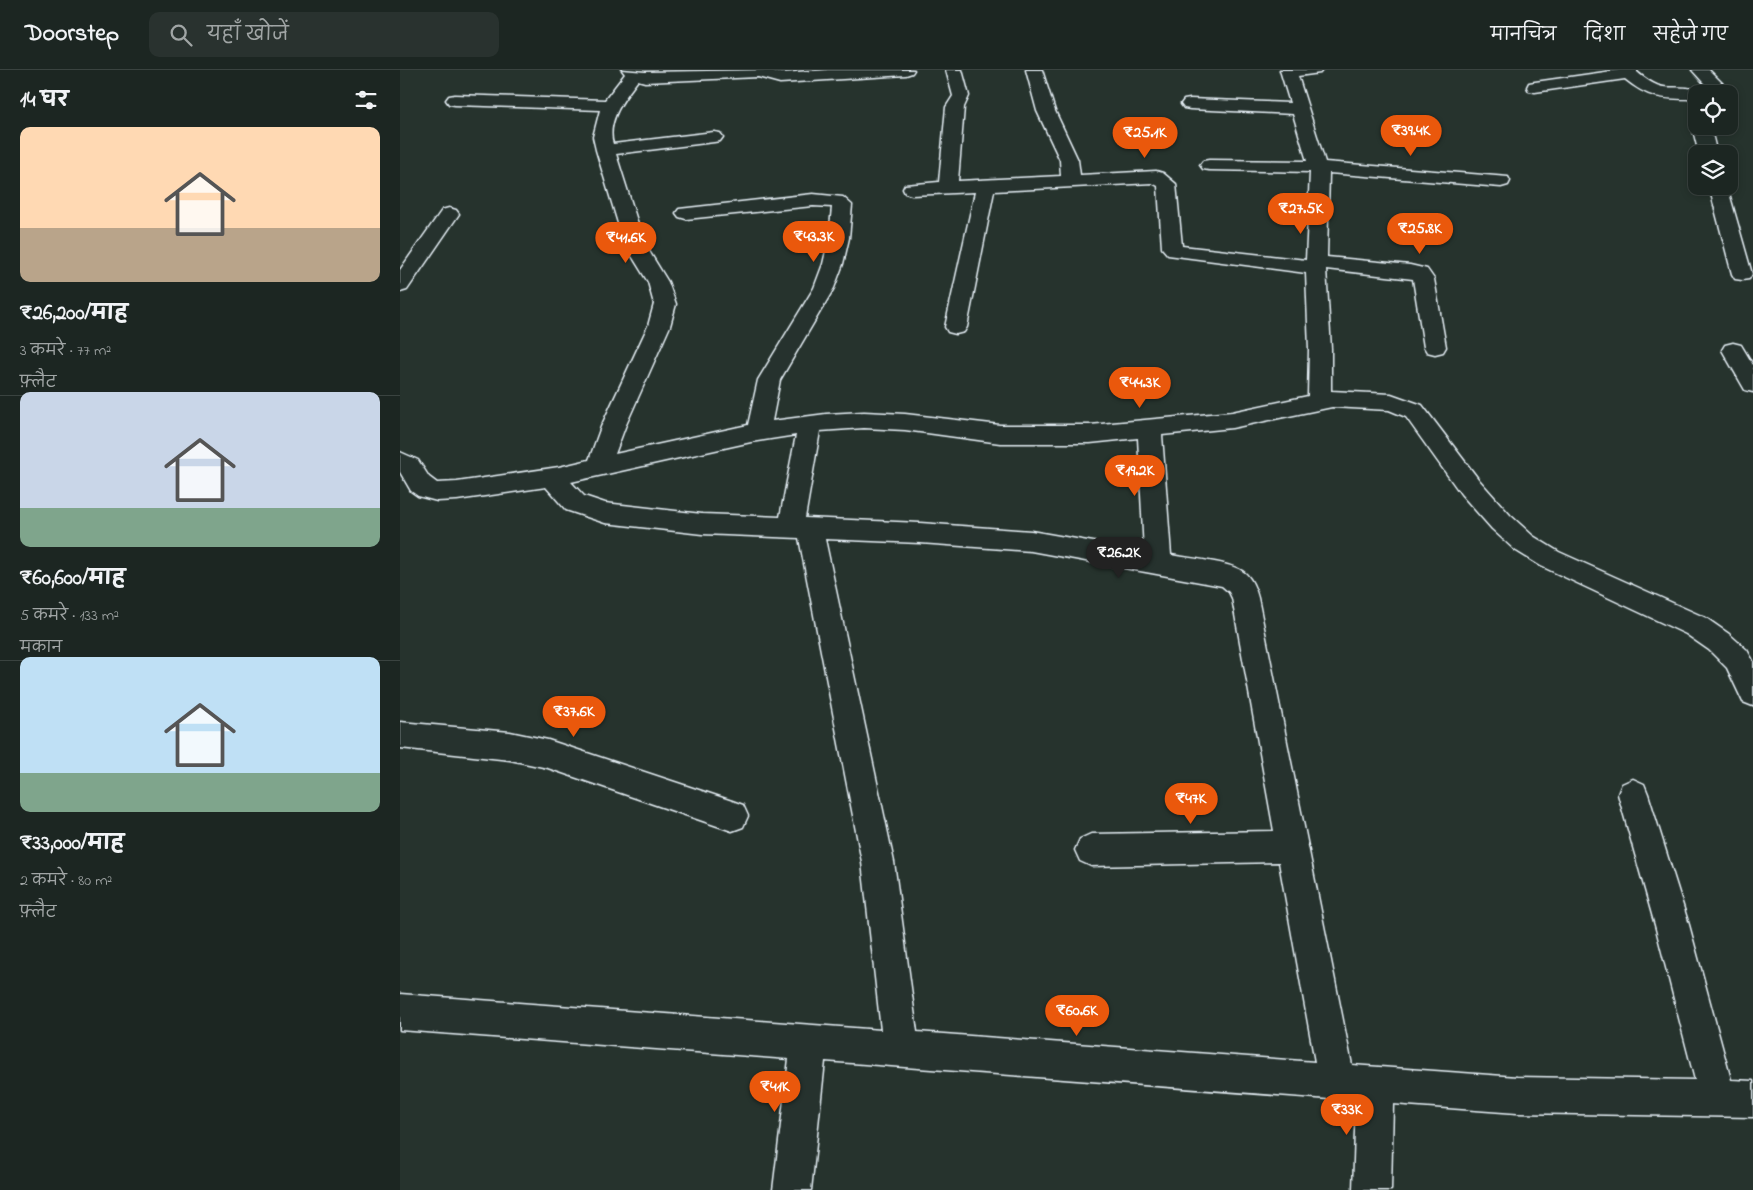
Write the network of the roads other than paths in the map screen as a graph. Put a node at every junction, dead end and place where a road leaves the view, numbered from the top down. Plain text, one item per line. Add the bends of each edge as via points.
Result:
1 (906, 70) edge
2 (954, 70) edge
3 (1034, 70) edge
4 (1314, 70) edge
5 (1700, 70) edge
6 (1288, 71) edge
7 (1628, 71) edge
8 (632, 72) edge
9 (1714, 85) edge
10 (1535, 87) dead end
11 (455, 100) dead end
12 (1688, 100) edge
13 (1190, 104) dead end
14 (610, 105) junction
15 (1300, 108) junction
16 (714, 137) dead end
17 (605, 150) junction
18 (1209, 165) dead end
19 (1318, 167) junction
20 (1071, 180) junction
21 (1502, 180) dead end
22 (986, 184) junction
23 (948, 186) junction
24 (912, 188) dead end
25 (1720, 195) edge
26 (686, 213) dead end
27 (449, 214) dead end
28 (1317, 265) junction
29 (1742, 274) dead end
30 (400, 285) edge
31 (956, 327) dead end
32 (1435, 348) dead end
33 (1732, 350) dead end
34 (1753, 384) edge
35 (1319, 401) junction
36 (810, 424) junction
37 (1149, 428) junction
38 (758, 432) junction
39 (400, 461) edge
40 (598, 468) junction
41 (552, 478) junction
42 (801, 529) junction
43 (1158, 564) junction
44 (1753, 693) edge
45 (400, 735) edge
46 (1633, 794) dead end
47 (732, 816) dead end
48 (1292, 846) junction
49 (1091, 850) dead end
50 (400, 1012) edge
51 (809, 1042) junction
52 (901, 1049) junction
53 (1337, 1082) junction
54 (1375, 1084) junction
55 (1718, 1098) junction
56 (1753, 1099) edge
57 (792, 1190) edge
58 (1372, 1190) edge

1 - 8 street via 783,78 759,72 655,77
2 - 23 street via 960,96 955,107
3 - 20 street via 1046,110 1069,160
4 - 6 street
5 - 9 street
6 - 15 street
7 - 10 street
7 - 12 street via 1654,92
8 - 14 street
11 - 14 street
13 - 15 street
14 - 17 street via 602,133
15 - 19 street
16 - 17 street
17 - 40 street via 634,243 658,282 664,304 660,326 612,427
18 - 19 street
19 - 21 street
19 - 28 street via 1321,186
20 - 22 street
20 - 28 street via 1148,176 1165,181 1172,248 1177,252
22 - 23 street
22 - 31 street
23 - 24 street
25 - 29 street
26 - 38 street via 813,200 836,200 842,205 833,264 824,288 769,380
27 - 30 street
28 - 32 street via 1420,274 1424,279
28 - 35 street
33 - 34 street
35 - 37 street via 1232,420
35 - 44 street via 1391,402 1414,411 1470,487 1524,542 1550,559 1696,626 1737,659
36 - 37 street via 864,420 1000,434 1043,435
36 - 38 street
36 - 42 street
37 - 43 street
38 - 40 street
39 - 41 street via 409,466 420,484 437,492
40 - 41 street
41 - 42 street via 575,503 605,513 702,524
42 - 43 street via 1031,541
42 - 52 street via 878,862
43 - 48 street via 1226,576 1242,588
45 - 47 street via 510,746 548,754
46 - 55 street
48 - 49 street
48 - 53 street
50 - 51 street
51 - 52 street
51 - 57 street
52 - 53 street
53 - 54 street
54 - 55 street via 1517,1095
54 - 58 street
55 - 56 street

